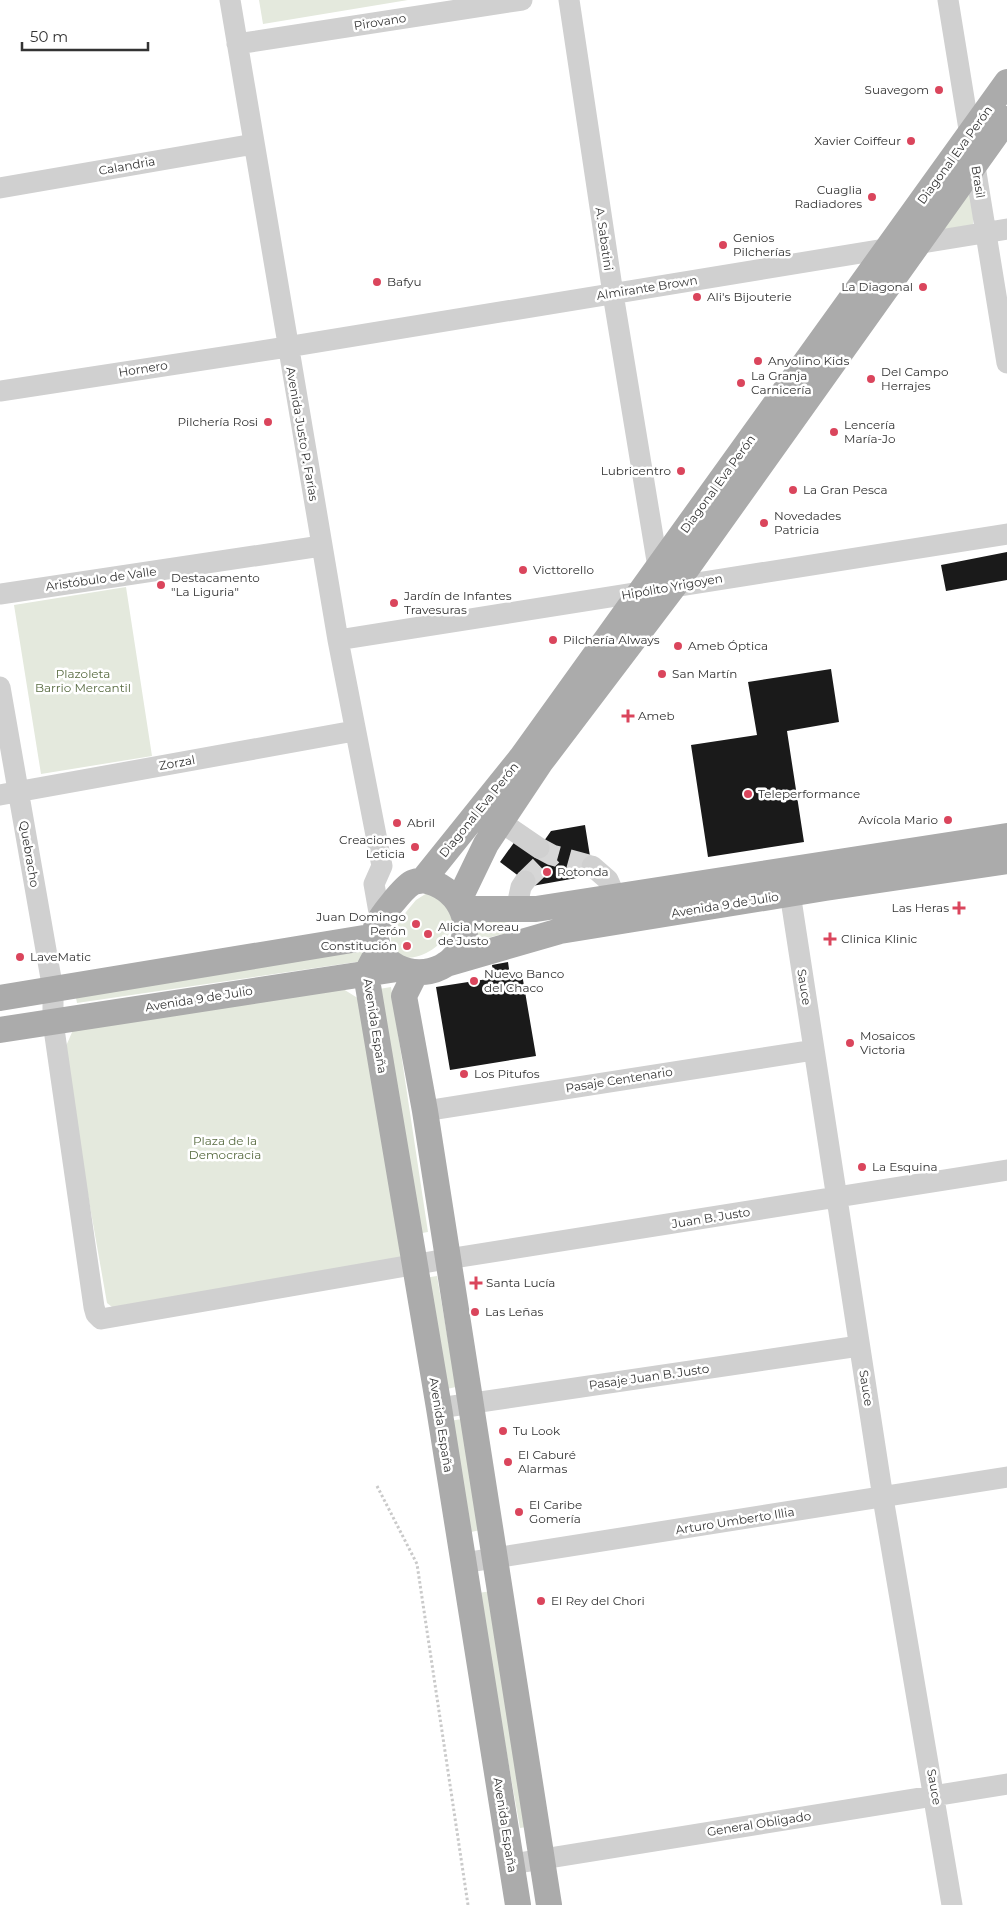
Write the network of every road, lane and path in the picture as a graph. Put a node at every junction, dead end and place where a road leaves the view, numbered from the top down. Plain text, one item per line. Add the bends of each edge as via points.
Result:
1 (230, 0) edge
2 (522, 0) edge
3 (569, 0) edge
4 (948, 0) edge
5 (237, 44) junction
6 (1007, 82) edge
7 (1007, 119) edge
8 (970, 134) junction
9 (254, 144) junction
10 (975, 163) junction
11 (0, 188) edge
12 (1007, 229) edge
13 (986, 232) junction
14 (917, 244) junction
15 (889, 248) junction
16 (612, 294) junction
17 (287, 347) junction
18 (1007, 363) edge
19 (0, 391) edge
20 (1007, 534) edge
21 (321, 546) junction
22 (666, 576) junction
23 (0, 594) edge
24 (639, 594) junction
25 (338, 640) junction
26 (0, 687) edge
27 (354, 731) junction
28 (9, 793) edge
29 (501, 822) junction
30 (1007, 836) edge
31 (539, 848) tunnel mouth
32 (1007, 861) edge
33 (382, 866) junction
34 (592, 866) tunnel mouth
35 (786, 870) junction
36 (417, 881) junction
37 (525, 881) tunnel mouth
38 (790, 895) junction
39 (615, 896) junction
40 (460, 905) junction
41 (516, 910) junction
42 (378, 934) junction
43 (446, 964) junction
44 (406, 971) junction
45 (366, 974) junction
46 (53, 990) junction
47 (0, 998) edge
48 (53, 1022) junction
49 (0, 1030) edge
50 (814, 1050) junction
51 (425, 1111) junction
52 (1007, 1170) edge
53 (836, 1198) junction
54 (448, 1259) junction
55 (415, 1265) junction
56 (859, 1346) junction
57 (471, 1403) junction
58 (439, 1408) junction
59 (1007, 1477) edge
60 (377, 1486) dead end
61 (883, 1498) junction
62 (496, 1559) junction
63 (463, 1564) junction
64 (1007, 1784) edge
65 (935, 1796) junction
66 (542, 1860) junction
67 (512, 1864) junction
68 (468, 1905) edge
69 (518, 1905) edge
70 (549, 1905) edge
71 (952, 1905) edge

1 - 5 street, Avenida Justo P. Farías
2 - 5 street, Pirovano
3 - 16 street, A. Sabatini
4 - 8 street, Brasil
5 - 9 street, Avenida Justo P. Farías
6 - 8 main road, Diagonal Eva Perón
7 - 10 main road, Diagonal Eva Perón
8 - 10 street, Brasil
8 - 15 main road, Diagonal Eva Perón
9 - 11 street, Calandria
9 - 17 street, Avenida Justo P. Farías
10 - 13 street, Brasil
10 - 14 main road, Diagonal Eva Perón
12 - 13 street, Almirante Brown
13 - 14 street, Almirante Brown
13 - 18 street, Brasil
14 - 15 street, Almirante Brown
14 - 22 main road, Diagonal Eva Perón
15 - 16 street, Almirante Brown
15 - 22 main road, Diagonal Eva Perón
16 - 17 street, Almirante Brown
16 - 22 street, A. Sabatini
17 - 19 street, Hornero
17 - 21 street, Avenida Justo P. Farías
20 - 22 street, Hipólito Yrigoyen
21 - 23 street, Aristóbulo de Valle
21 - 25 street, Avenida Justo P. Farías
22 - 24 main road, Diagonal Eva Perón
22 - 29 main road, Diagonal Eva Perón
24 - 25 street, Hipólito Yrigoyen
24 - 36 main road, Diagonal Eva Perón via 521,758
25 - 27 street, Avenida Justo P. Farías
26 - 28 street, Quebracho
27 - 28 street, Zorzal
27 - 33 street, Avenida Justo P. Farías
28 - 46 street, Quebracho
29 - 31 street
29 - 40 main road, Diagonal Eva Perón via 486,844
30 - 35 main road, Avenida 9 de Julio
32 - 38 main road, Avenida 9 de Julio
33 - 36 street
33 - 42 street, Avenida Justo P. Farías via 374,884
34 - 39 street via 608,880
35 - 38 street, Sauce
35 - 39 main road, Avenida 9 de Julio
36 - 40 main road via 441,885
36 - 42 main road
37 - 41 street
38 - 43 main road, Avenida 9 de Julio via 560,932
38 - 50 street, Sauce
39 - 41 main road, Avenida 9 de Julio
40 - 41 main road, Avenida 9 de Julio
40 - 43 main road via 465,924 464,939
42 - 44 main road via 389,963
42 - 45 main road, Avenida España
42 - 46 main road
43 - 44 main road via 431,970
44 - 45 main road, Avenida 9 de Julio
44 - 51 main road via 404,996
45 - 48 main road, Avenida 9 de Julio
45 - 55 main road, Avenida España
46 - 47 main road
46 - 48 street, Quebracho
48 - 49 main road, Avenida 9 de Julio
48 - 55 street, Quebracho via 94,1307 101,1319
50 - 51 street, Pasaje Centenario
50 - 53 street, Sauce
51 - 54 main road
52 - 53 street, Juan B. Justo
53 - 54 street, Juan B. Justo
53 - 56 street, Sauce
54 - 55 street, Juan B. Justo
54 - 57 main road
55 - 58 main road, Avenida España
56 - 57 street, Pasaje Juan B. Justo
56 - 61 street, Sauce
57 - 58 street, Pasaje Juan B. Justo
57 - 62 main road
58 - 63 main road, Avenida España
59 - 61 street, Arturo Umberto Illia
60 - 68 path via 416,1564
61 - 62 street, Arturo Umberto Illia
61 - 65 street, Sauce
62 - 63 street, Arturo Umberto Illia
62 - 66 main road
63 - 67 main road, Avenida España
64 - 65 street, General Obligado
65 - 66 street, General Obligado
65 - 71 street, Sauce
66 - 67 street, General Obligado
66 - 70 main road
67 - 69 main road, Avenida España

